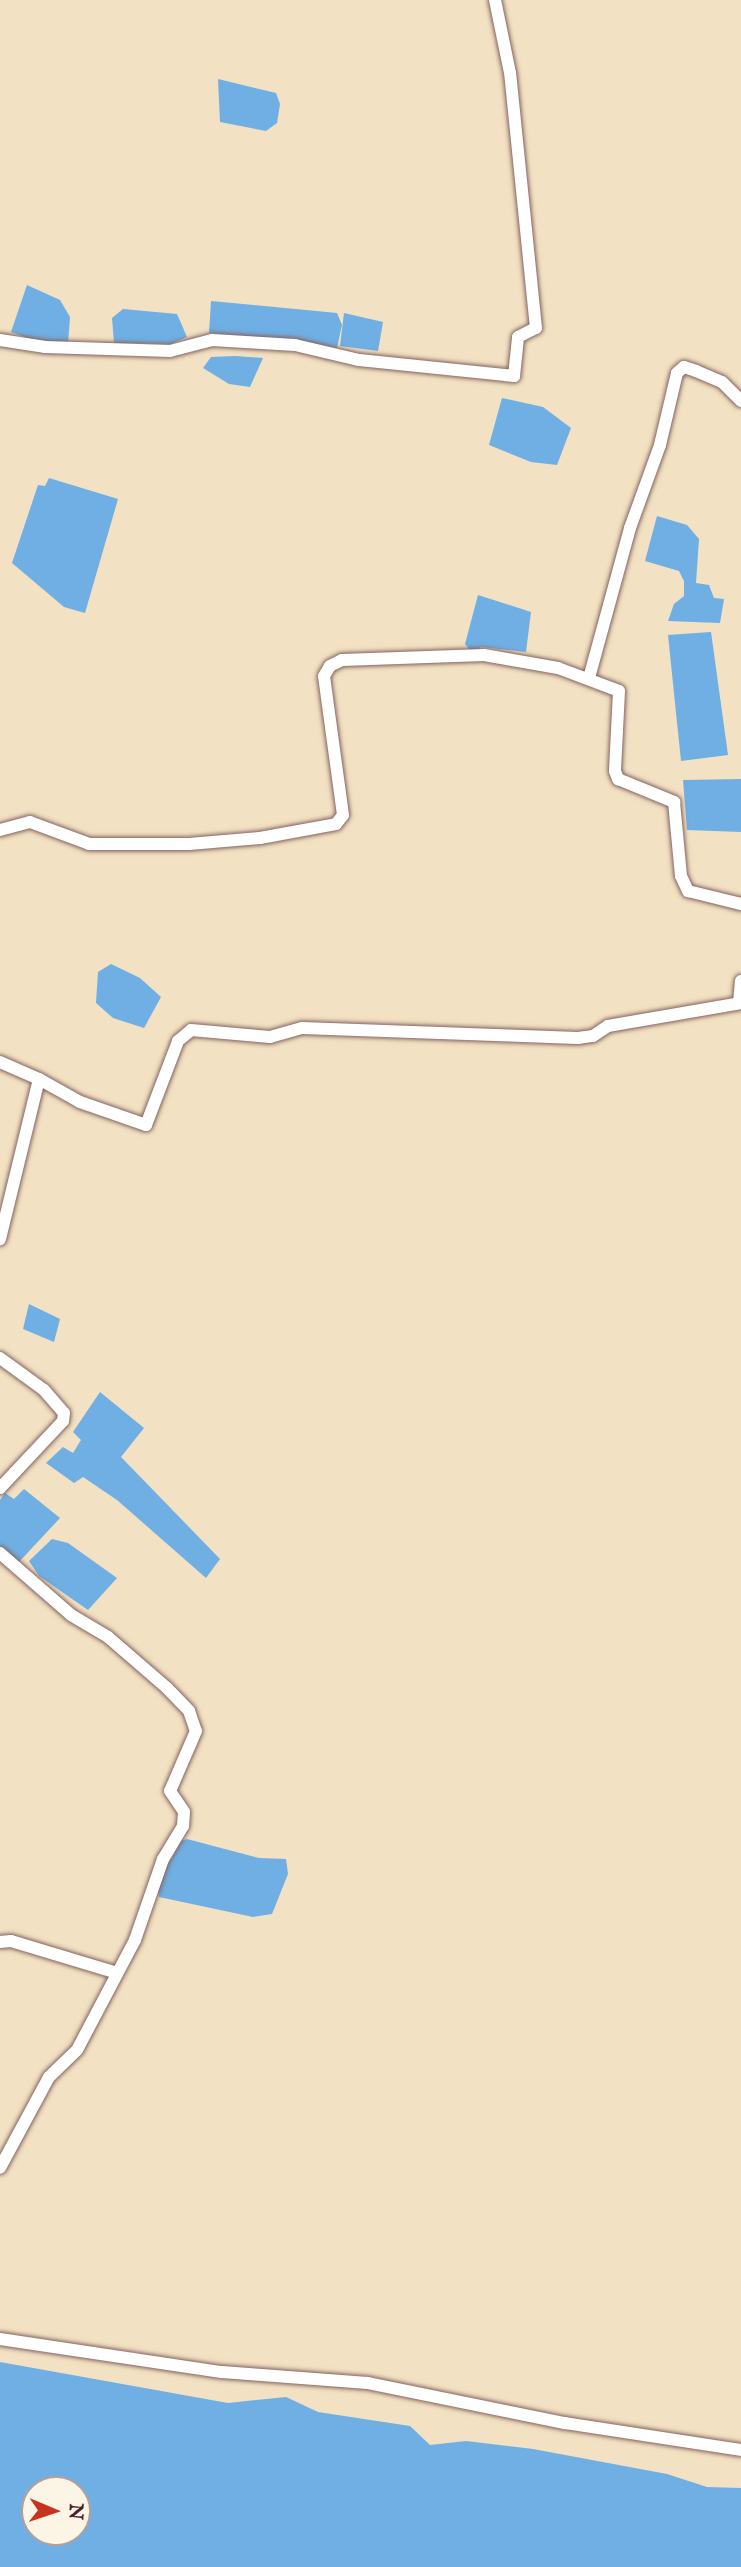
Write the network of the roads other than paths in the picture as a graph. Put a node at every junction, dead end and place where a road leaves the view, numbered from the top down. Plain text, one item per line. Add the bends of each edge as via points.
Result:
1 (495, 0) edge
2 (0, 340) edge
3 (741, 401) edge
4 (589, 678) junction
5 (0, 830) edge
6 (741, 904) edge
7 (741, 981) edge
8 (740, 1003) edge
9 (0, 1062) edge
10 (39, 1079) junction
11 (0, 1239) edge
12 (0, 1358) edge
13 (0, 1488) edge
14 (0, 1553) edge
15 (0, 1942) edge
16 (117, 1973) junction
17 (0, 2168) edge
18 (0, 2339) edge
19 (741, 2450) edge

1 - 2 street via 510,73 536,328 518,337 514,376 359,360 295,345 212,340 170,351 45,347
3 - 4 street via 722,382 684,367 677,373 660,445 630,528
4 - 5 street via 484,655 342,660 324,676 343,815 335,824 260,838 189,844 89,844 30,822
4 - 6 street via 619,691 618,779 674,802 681,876 688,891
7 - 8 street
8 - 10 street via 608,1026 593,1036 578,1038 302,1028 270,1037 191,1031 178,1041 146,1125 80,1102
9 - 10 street
10 - 11 street
12 - 13 street via 44,1390 64,1413 63,1421
14 - 16 street via 71,1615 117,1644 181,1701 194,1722 191,1749 170,1791 184,1812 183,1826 163,1859 135,1940
15 - 16 street via 11,1941
16 - 17 street via 77,2050 49,2077
18 - 19 street via 222,2372 282,2373 368,2383 565,2423

